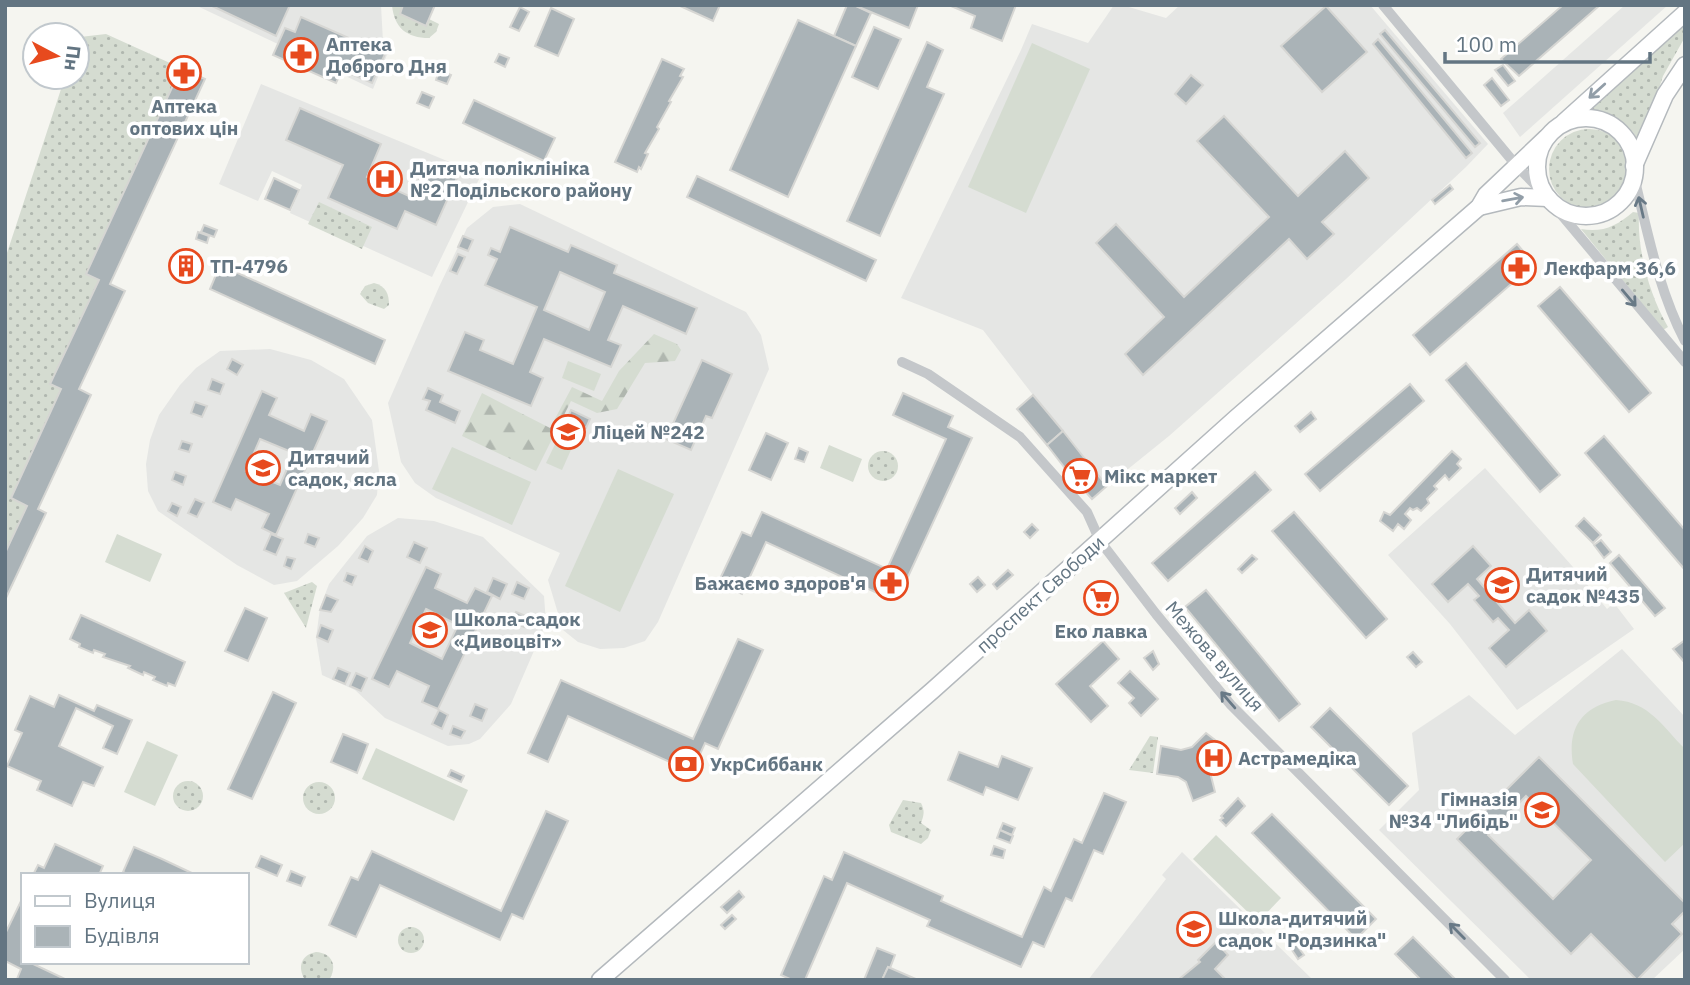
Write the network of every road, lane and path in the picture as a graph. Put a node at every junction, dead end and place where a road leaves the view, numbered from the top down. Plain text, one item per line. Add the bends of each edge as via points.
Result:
1 (1383, 5) edge
2 (1685, 13) edge
3 (1685, 65) edge
4 (1560, 125) junction
5 (1546, 138) junction
6 (1516, 165) junction
7 (1634, 172) junction
8 (1551, 203) junction
9 (1479, 207) junction
10 (1685, 341) edge
11 (902, 362) dead end
12 (1685, 362) edge
13 (1100, 541) junction
14 (600, 980) edge
15 (1505, 980) edge

1 - 6 street
2 -> 4 street
3 - 7 street via 1665,95
4 - 5 street
4 - 7 street via 1590,118 1609,124 1625,138
5 - 6 street, проспект Свободи
5 - 8 street via 1537,164 1539,182
6 - 8 street
6 - 9 street, проспект Свободи
7 - 8 street via 1626,195 1602,213 1583,216
10 -> 7 street via 1656,270
9 -> 8 street, проспект Свободи via 1521,197
8 -> 12 street
9 - 13 street, проспект Свободи
11 - 13 street, Межова вулиця via 928,374 1020,437 1087,512
13 - 14 street, проспект Свободи
15 -> 13 street, Межова вулиця via 1231,705

